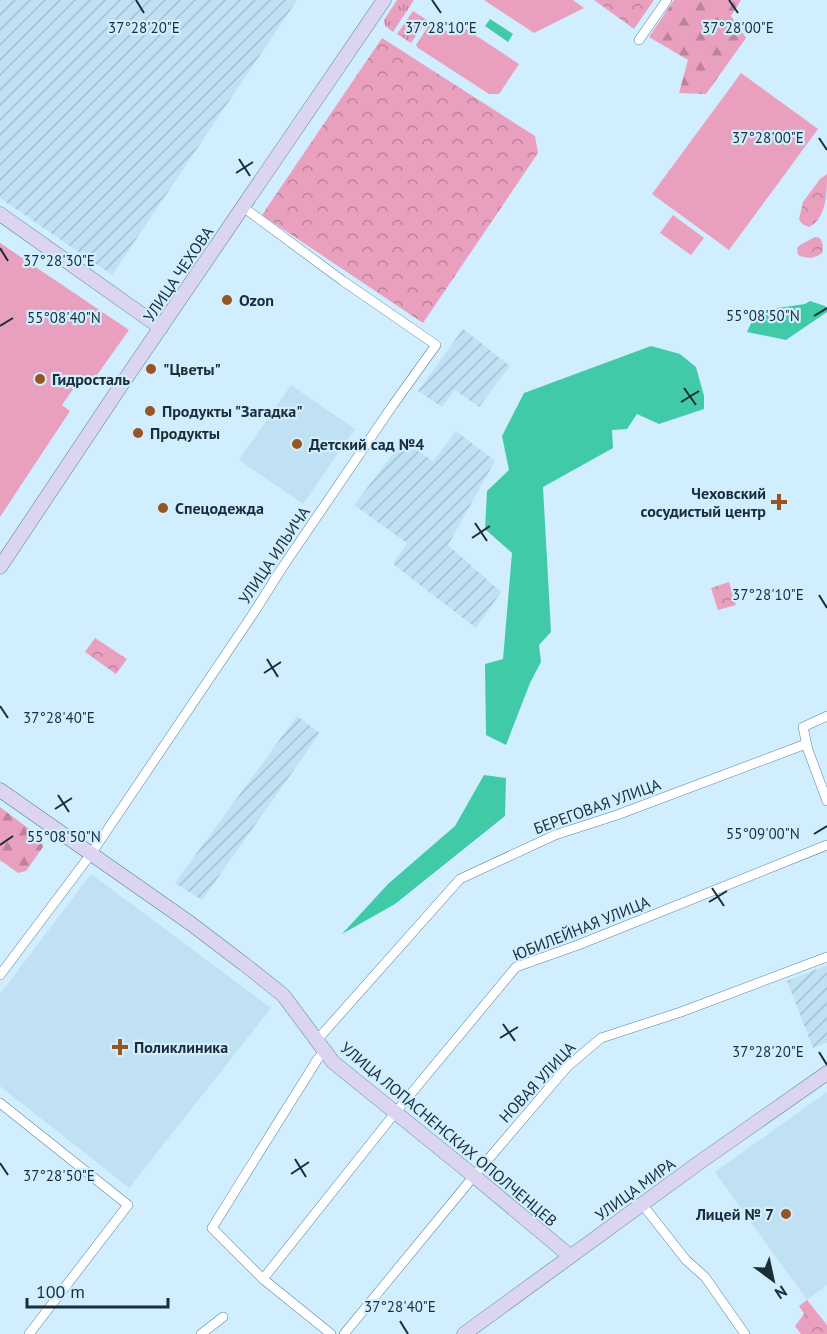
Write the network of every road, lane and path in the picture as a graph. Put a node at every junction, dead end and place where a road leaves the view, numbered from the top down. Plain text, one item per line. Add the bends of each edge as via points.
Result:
1 (384, 0) edge
2 (667, 0) edge
3 (639, 40) dead end
4 (243, 207) junction
5 (0, 214) edge
6 (161, 327) junction
7 (0, 567) edge
8 (827, 716) edge
9 (806, 744) junction
10 (0, 790) edge
11 (827, 801) edge
12 (827, 845) edge
13 (91, 854) junction
14 (827, 957) edge
15 (0, 975) edge
16 (320, 1045) junction
17 (827, 1073) edge
18 (0, 1103) edge
19 (395, 1113) junction
20 (474, 1176) junction
21 (642, 1204) junction
22 (570, 1256) junction
23 (263, 1279) junction
24 (223, 1317) dead end
25 (29, 1334) edge
26 (201, 1334) edge
27 (331, 1334) edge
28 (344, 1334) edge
29 (464, 1334) edge
30 (745, 1334) edge

1 - 4 street, УЛИЦА ЧЕХОВА
2 - 3 street
4 - 6 street, УЛИЦА ЧЕХОВА
4 - 13 street, УЛИЦА ИЛЬИЧА via 436,345
5 - 6 street
6 - 7 street, УЛИЦА ЧЕХОВА
8 - 9 street via 803,727
9 - 11 street
9 - 16 street, БЕРЕГОВАЯ УЛИЦА via 555,835 460,879
10 - 13 street, УЛИЦА ЛОПАСНЕНСКИХ ОПОЛЧЕНЦЕВ
12 - 19 street, ЮБИЛЕЙНАЯ УЛИЦА via 516,967
13 - 15 street, УЛИЦА ИЛЬИЧА
13 - 16 street, УЛИЦА ЛОПАСНЕНСКИХ ОПОЛЧЕНЦЕВ via 283,995
14 - 20 street, НОВАЯ УЛИЦА via 601,1038 567,1067
16 - 19 street, УЛИЦА ЛОПАСНЕНСКИХ ОПОЛЧЕНЦЕВ via 333,1062
16 - 23 street, БЕРЕГОВАЯ УЛИЦА via 310,1070 212,1228
17 - 21 street, УЛИЦА МИРА
18 - 25 street via 128,1205
19 - 20 street, УЛИЦА ЛОПАСНЕНСКИХ ОПОЛЧЕНЦЕВ
19 - 23 street, ЮБИЛЕЙНАЯ УЛИЦА
20 - 22 street, УЛИЦА ЛОПАСНЕНСКИХ ОПОЛЧЕНЦЕВ
20 - 28 street, НОВАЯ УЛИЦА
21 - 22 street, УЛИЦА МИРА
21 - 30 street via 686,1260 705,1277
22 - 29 street, УЛИЦА МИРА
23 - 27 street
24 - 26 street

